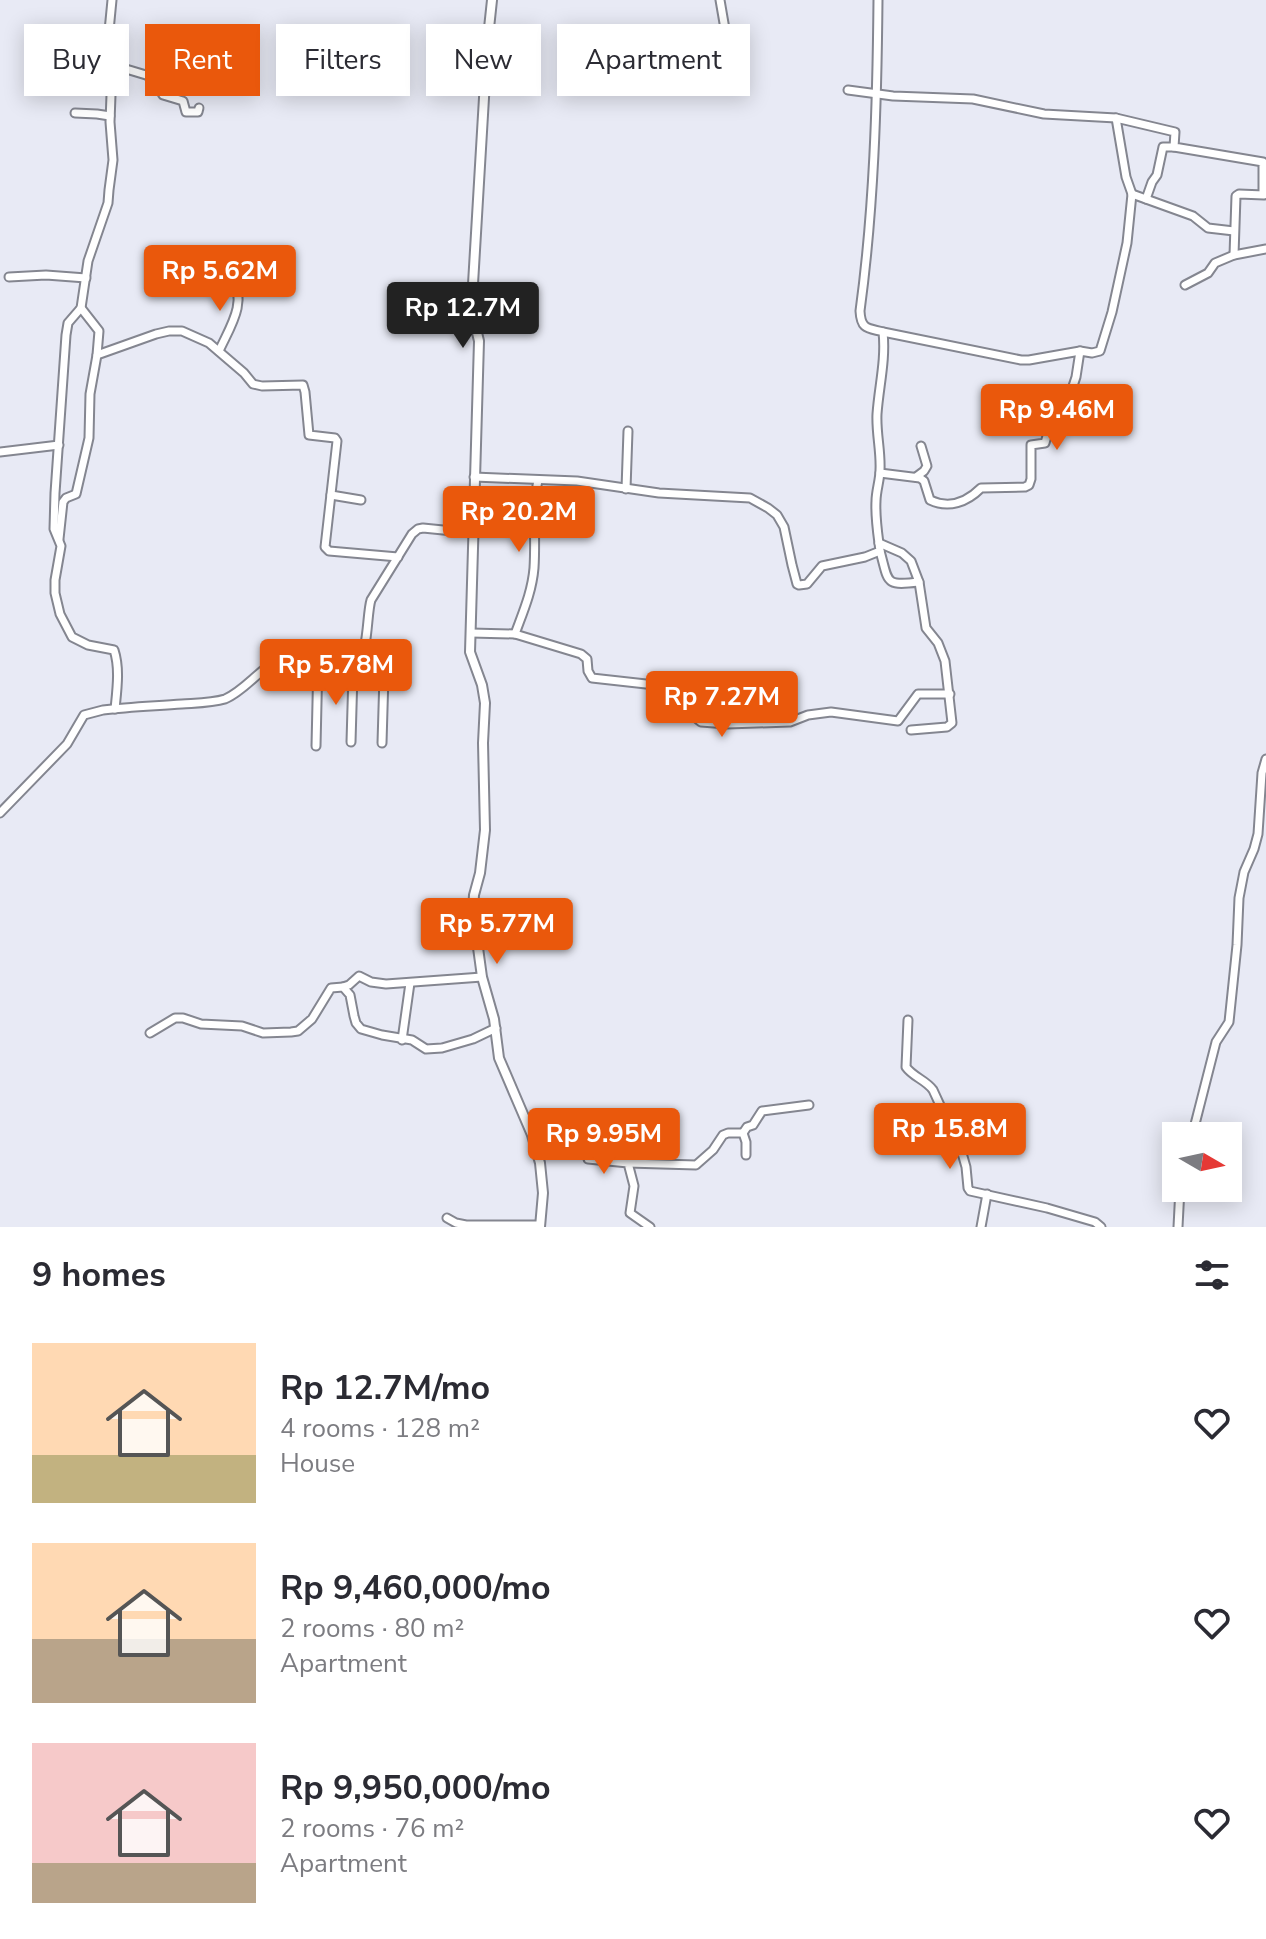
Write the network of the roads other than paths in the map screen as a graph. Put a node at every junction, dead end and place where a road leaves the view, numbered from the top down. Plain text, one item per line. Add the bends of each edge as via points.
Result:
1 (112, 0) edge
2 (492, 0) edge
3 (720, 0) edge
4 (878, 0) edge
5 (110, 24) edge
6 (724, 24) edge
7 (129, 70) edge
8 (848, 90) dead end
9 (876, 94) junction
10 (111, 96) edge
11 (199, 108) dead end
12 (75, 113) dead end
13 (110, 116) junction
14 (1116, 118) junction
15 (1174, 147) junction
16 (1132, 194) junction
17 (1264, 195) edge
18 (1146, 199) junction
19 (1234, 231) junction
20 (1266, 249) edge
21 (1234, 255) junction
22 (233, 274) dead end
23 (9, 277) dead end
24 (86, 278) junction
25 (1185, 285) dead end
26 (81, 308) junction
27 (410, 311) dead end
28 (473, 316) junction
29 (883, 332) junction
30 (219, 351) junction
31 (1080, 351) junction
32 (97, 355) junction
33 (628, 431) dead end
34 (59, 445) junction
35 (921, 446) dead end
36 (0, 452) edge
37 (880, 473) junction
38 (474, 477) junction
39 (916, 477) junction
40 (538, 480) junction
41 (626, 489) junction
42 (331, 495) junction
43 (361, 500) dead end
44 (473, 533) junction
45 (59, 539) junction
46 (880, 547) junction
47 (398, 557) junction
48 (919, 582) junction
49 (471, 633) junction
50 (515, 634) junction
51 (318, 659) junction
52 (317, 673) junction
53 (353, 673) junction
54 (298, 677) dead end
55 (950, 694) junction
56 (115, 709) junction
57 (911, 730) dead end
58 (351, 742) dead end
59 (382, 743) dead end
60 (316, 746) dead end
61 (1266, 759) edge
62 (1264, 772) edge
63 (1, 809) edge
64 (482, 977) junction
65 (410, 983) junction
66 (343, 987) junction
67 (908, 1020) dead end
68 (496, 1028) junction
69 (150, 1033) dead end
70 (402, 1040) junction
71 (809, 1105) dead end
72 (1196, 1122) edge
73 (743, 1133) junction
74 (532, 1135) junction
75 (746, 1155) dead end
76 (628, 1163) junction
77 (987, 1194) junction
78 (1179, 1202) edge
79 (447, 1218) dead end
80 (540, 1226) edge
81 (650, 1227) edge
82 (981, 1227) edge
83 (1101, 1227) edge
84 (1178, 1227) edge

1 - 5 street
2 - 28 street
3 - 6 street
4 - 9 street
7 - 11 street via 149,76 167,98 183,101 186,112
8 - 9 street
9 - 14 street via 973,99 1044,114
9 - 29 street via 860,322
10 - 13 street
12 - 13 street
13 - 24 street via 113,160 108,203
14 - 15 street via 1175,132
14 - 16 street
15 - 17 street via 1263,162
15 - 18 street via 1163,147
16 - 18 street
16 - 31 street via 1127,243 1104,340 1100,351
17 - 19 street via 1237,195
18 - 19 street via 1193,216 1208,228
19 - 21 street
20 - 21 street
21 - 25 street
22 - 30 street via 238,309
23 - 24 street
24 - 26 street
26 - 32 street via 99,331
26 - 34 street via 68,323 66,335
27 - 28 street
28 - 38 street via 479,341
29 - 31 street via 1021,360
29 - 37 street via 877,414
30 - 32 street via 195,336 169,331
30 - 42 street via 253,384 305,387 309,435 337,441
31 - 39 street via 1066,407 1055,408 1045,443 1031,445 1029,485 981,488 969,500 939,504 930,500 924,481
32 - 45 street via 89,438 76,494 63,502
33 - 41 street
34 - 36 street
34 - 45 street via 54,533
35 - 39 street via 927,466
37 - 39 street
37 - 46 street
38 - 40 street
38 - 44 street
40 - 41 street
40 - 50 street via 532,582
41 - 46 street via 759,501 781,521 799,585 827,564 857,559
42 - 43 street
42 - 47 street via 326,550
44 - 47 street via 421,528
44 - 49 street
45 - 56 street via 55,593 60,614 79,642 114,650
46 - 48 street via 909,558
46 - 48 street via 891,582
47 - 51 street via 371,600 363,656
48 - 55 street via 926,628 941,650
49 - 50 street
49 - 64 street via 470,655 485,703 485,830 473,905
50 - 55 street via 585,656 592,678 655,685 701,722 790,722 831,712 898,721 918,694
51 - 52 street
51 - 56 street via 276,662 238,692 218,700
52 - 53 street
52 - 54 street
52 - 60 street
53 - 58 street
53 - 59 street via 384,676
55 - 57 street via 950,726
56 - 63 street via 84,715 67,744
61 - 62 street
62 - 72 street via 1258,834 1239,898 1229,1022 1216,1042
64 - 65 street
64 - 68 street
65 - 66 street via 371,982 361,976
65 - 70 street
66 - 69 street via 328,991 298,1031 263,1033 179,1017
66 - 70 street via 361,1029
67 - 77 street via 906,1067 933,1090 960,1146 968,1188
68 - 70 street via 434,1049
68 - 74 street via 501,1064
71 - 73 street via 762,1111
73 - 75 street
73 - 76 street via 723,1135 696,1165
74 - 76 street via 578,1134 584,1137 590,1160
74 - 80 street via 543,1183
76 - 81 street via 634,1186 630,1213
77 - 82 street
77 - 83 street
78 - 84 street
79 - 80 street via 466,1225

